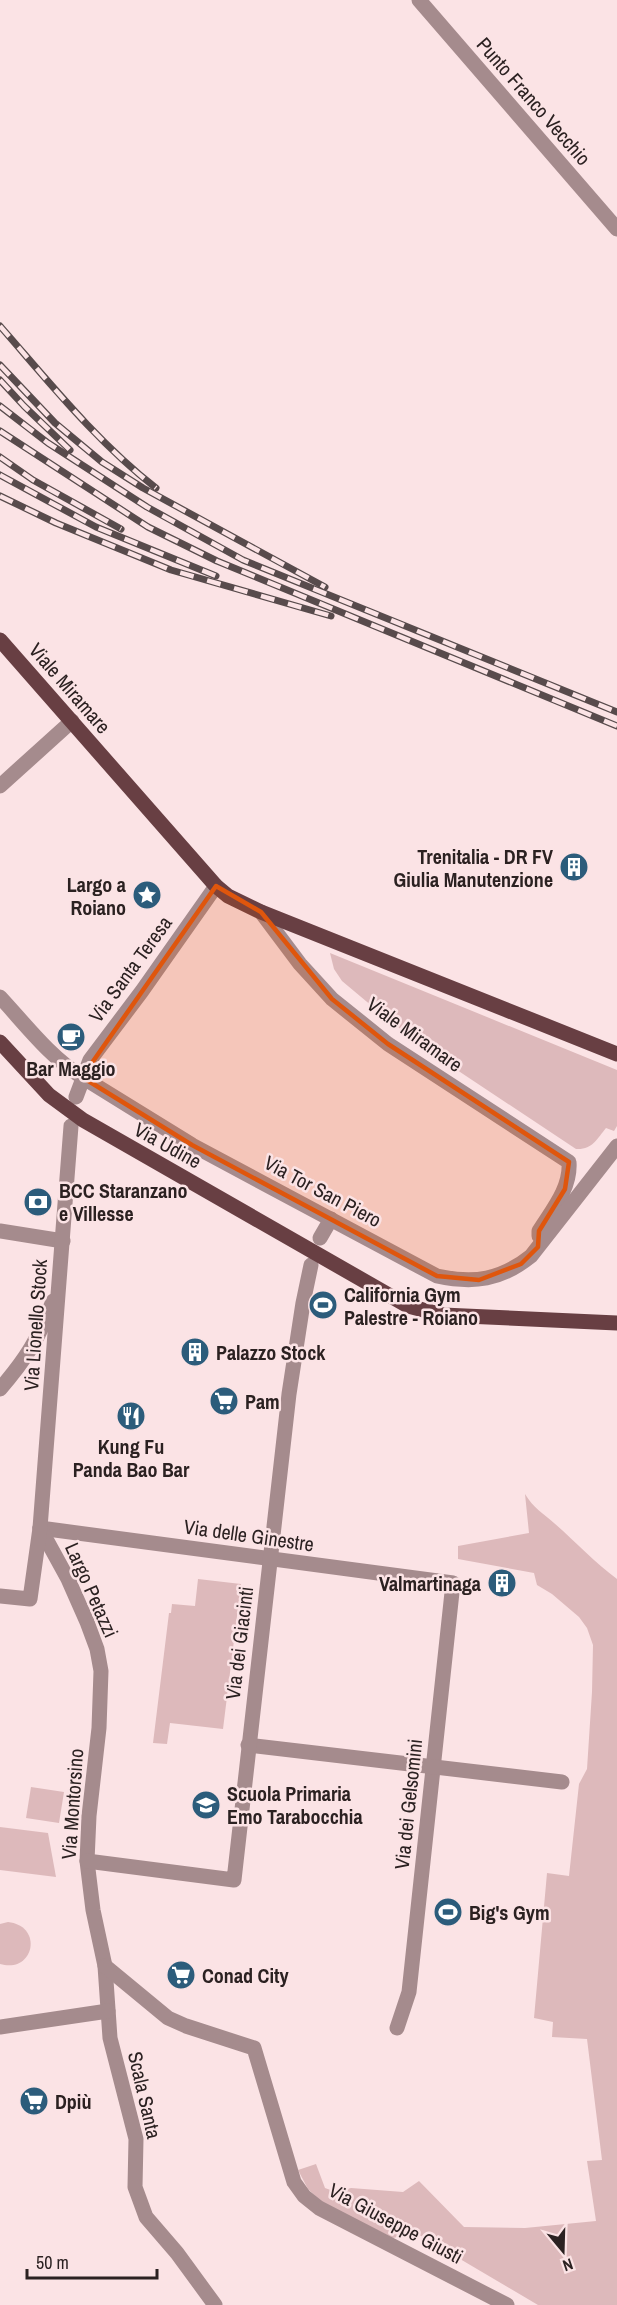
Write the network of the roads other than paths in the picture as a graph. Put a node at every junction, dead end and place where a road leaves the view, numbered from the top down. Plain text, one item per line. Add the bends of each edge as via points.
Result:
1 (419, 0) edge
2 (617, 229) edge
3 (0, 640) edge
4 (72, 722) junction
5 (0, 786) edge
6 (216, 886) junction
7 (261, 912) junction
8 (0, 997) edge
9 (0, 1042) edge
10 (617, 1054) edge
11 (82, 1077) junction
12 (76, 1097) dead end
13 (71, 1126) dead end
14 (617, 1146) edge
15 (331, 1219) junction
16 (0, 1231) edge
17 (320, 1238) dead end
18 (63, 1240) junction
19 (538, 1246) junction
20 (311, 1265) dead end
21 (59, 1285) junction
22 (617, 1323) edge
23 (0, 1389) edge
24 (40, 1528) junction
25 (270, 1559) junction
26 (453, 1582) joint
27 (0, 1596) edge
28 (101, 1671) joint
29 (248, 1745) junction
30 (434, 1766) junction
31 (562, 1782) dead end
32 (87, 1862) junction
33 (105, 1966) junction
34 (108, 2011) junction
35 (0, 2027) edge
36 (397, 2028) dead end
37 (215, 2305) edge
38 (507, 2305) edge

1 - 2 street, Punto Franco Vecchio
3 - 4 main road, Viale Miramare
4 - 5 street
4 - 6 main road, Viale Miramare
6 - 7 main road, Viale Miramare
6 - 11 street, Via Santa Teresa via 90,1060
7 - 10 main road, Viale Miramare
7 - 19 street, Viale Miramare via 332,999 397,1050 569,1162 565,1189 539,1231
8 - 11 street, Via Tor San Piero via 46,1048
9 - 22 main road, Via Udine via 49,1095 83,1120 408,1306 457,1316
11 - 12 street
11 - 15 street, Via Tor San Piero via 192,1145
13 - 18 street, Via Lionello Stock
14 - 19 street, Via Tor San Piero
15 - 17 street
15 - 19 street, Via Tor San Piero via 437,1276 454,1280 479,1280 508,1271 531,1256
16 - 18 street
18 - 21 street, Via Lionello Stock
20 - 25 street, Via dei Giacinti via 289,1394
21 - 23 street via 34,1346
21 - 24 street, Via Lionello Stock
24 - 25 street, Via delle Ginestre
24 - 27 street, Via Lionello Stock via 30,1599
24 - 28 street, Largo Petazzi via 87,1622
25 - 26 street, Via delle Ginestre
25 - 29 street, Via dei Giacinti
26 - 30 street, Via dei Gelsomini
28 - 32 street, Via Montorsino
29 - 30 street
29 - 32 street, Via dei Giacinti via 234,1880
30 - 31 street
30 - 36 street, Via dei Gelsomini via 409,1992
32 - 33 street, Via Montorsino
33 - 34 street, Via Montorsino
33 - 38 street, Via Giuseppe Giusti via 168,2018 254,2048 287,2162 304,2196 319,2208
34 - 35 street
34 - 37 street, Scala Santa via 110,2038 136,2139 135,2187 140,2205 151,2225

